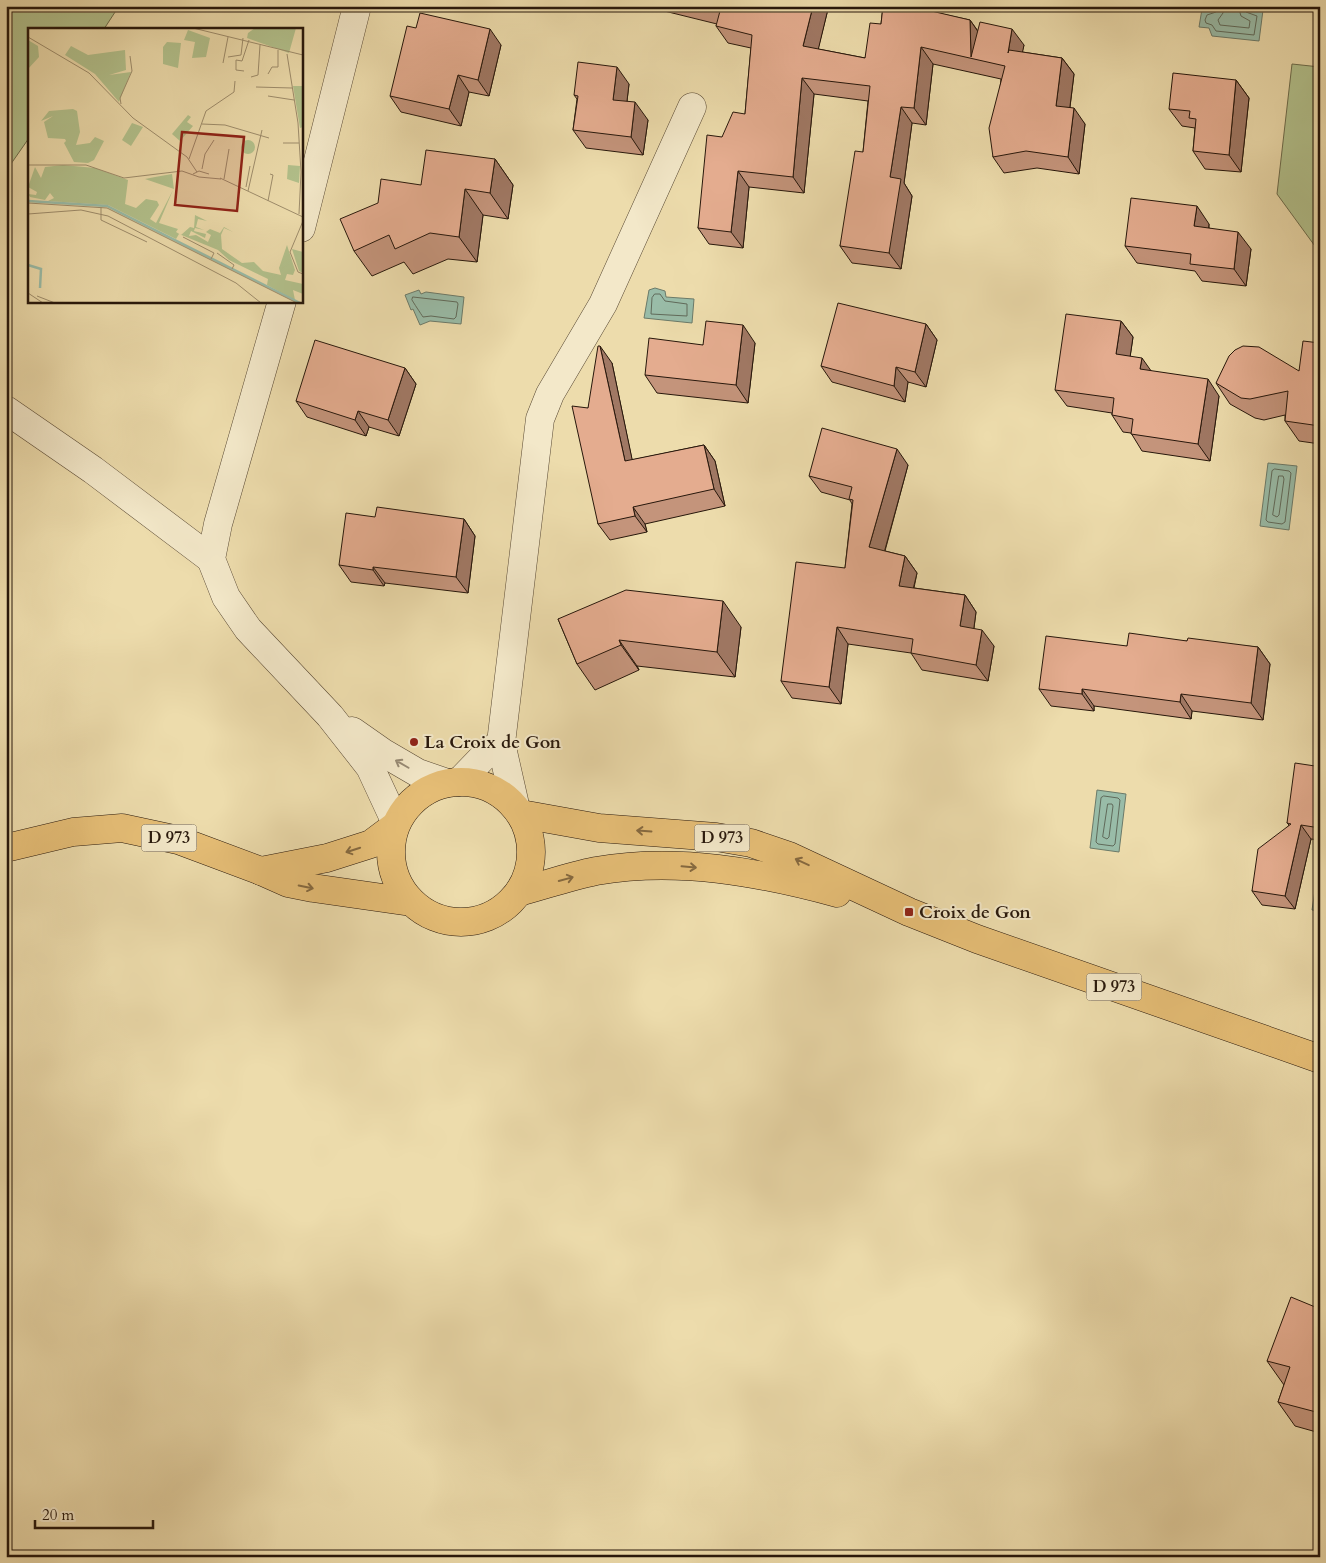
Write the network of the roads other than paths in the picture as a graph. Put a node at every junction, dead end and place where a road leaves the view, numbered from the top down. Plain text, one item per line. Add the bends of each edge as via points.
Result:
1 (357, 6) edge
2 (692, 107) dead end
3 (302, 224) edge
4 (282, 302) edge
5 (6, 410) edge
6 (210, 559) junction
7 (330, 716) junction
8 (501, 743) junction
9 (453, 782) junction
10 (518, 810) junction
11 (396, 825) junction
12 (6, 848) edge
13 (260, 871) junction
14 (519, 892) junction
15 (411, 902) junction
16 (909, 912) junction
17 (1320, 1059) edge

1 - 3 street
2 - 8 street via 603,304 550,394 540,419
4 - 6 street
5 - 6 street via 94,470
6 - 7 street via 226,597 248,629
9 -> 7 street via 418,773
7 - 11 street via 370,767
8 - 9 street
8 - 10 street
9 - 10 main road via 480,784 499,792
9 - 11 main road via 431,788 417,797
10 - 14 main road via 529,833 532,854
16 -> 10 main road, D 973 via 789,856 751,843 716,837 599,828
11 -> 13 main road via 371,844 327,858
11 - 15 main road via 391,846 392,866 399,885
12 - 13 main road, D 973 via 73,832 122,828 178,840
13 -> 15 main road, D 973 via 288,883
14 - 15 main road via 502,910 480,920 455,922 431,916
14 -> 16 main road, D 973 via 596,871 670,866 732,870 800,883
16 - 17 main road, D 973 via 977,939

